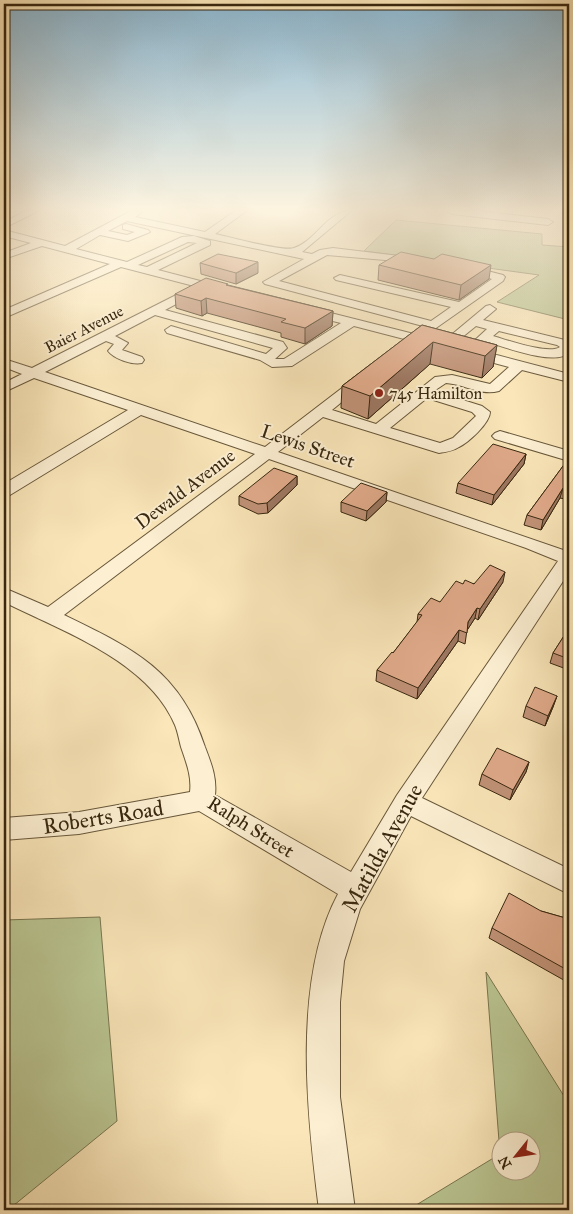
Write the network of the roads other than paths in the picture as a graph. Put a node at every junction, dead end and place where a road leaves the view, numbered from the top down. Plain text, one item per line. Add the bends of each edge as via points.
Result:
1 (115, 268) edge
2 (139, 268) edge
3 (153, 268) edge
4 (296, 268) edge
5 (357, 268) edge
6 (461, 268) edge
7 (148, 270) junction
8 (333, 282) junction
9 (206, 285) junction
10 (238, 294) edge
11 (312, 295) junction
12 (462, 306) junction
13 (490, 309) dead end
14 (154, 311) junction
15 (4, 314) edge
16 (138, 320) junction
17 (352, 322) junction
18 (474, 322) junction
19 (433, 325) junction
20 (496, 327) junction
21 (227, 331) junction
22 (105, 336) junction
23 (456, 336) edge
24 (484, 338) junction
25 (418, 339) junction
26 (210, 341) junction
27 (435, 343) edge
28 (396, 355) edge
29 (266, 358) junction
30 (137, 360) dead end
31 (4, 363) edge
32 (519, 365) junction
33 (374, 371) edge
34 (33, 373) junction
35 (568, 375) edge
36 (4, 388) edge
37 (425, 393) junction
38 (139, 410) junction
39 (320, 410) junction
40 (379, 429) junction
41 (500, 436) dead end
42 (265, 453) junction
43 (569, 456) edge
44 (4, 491) edge
45 (569, 559) edge
46 (4, 594) edge
47 (49, 616) junction
48 (202, 800) junction
49 (406, 802) junction
50 (4, 829) edge
51 (569, 882) edge
52 (354, 889) junction
53 (337, 1210) edge

1 - 15 street
2 - 7 street
3 - 7 street
4 - 11 street via 270,282
5 - 8 street
6 - 12 street via 499,277
7 - 9 street
8 - 11 street
8 - 12 street
9 - 10 street
9 - 14 street, Baier Avenue
11 - 17 street via 295,304
11 - 19 street
12 - 19 street
13 - 18 street
14 - 16 street, Baier Avenue
14 - 21 street
16 - 22 street, Baier Avenue
16 - 26 street
17 - 25 street
17 - 29 street via 287,363 267,362
18 - 20 street
18 - 23 street
19 - 25 street
20 - 24 street
20 - 24 street via 561,342 567,348 561,353 548,354
21 - 26 street
21 - 29 street via 281,346
22 - 30 street via 122,343 115,351 117,353
22 - 34 street, Baier Avenue
24 - 32 street via 464,351
25 - 27 street
25 - 28 street
26 - 29 street
31 - 34 street, Lewis Street
32 - 35 street
32 - 37 street via 494,388 446,379 439,380
33 - 39 street, Dewald Avenue
34 - 36 street, Baier Avenue
34 - 38 street, Lewis Street
37 - 40 street
37 - 40 street via 478,409 483,412 483,417 448,448
38 - 42 street, Lewis Street
38 - 44 street
39 - 40 street
39 - 42 street, Dewald Avenue
41 - 43 street
42 - 45 street, Lewis Street
42 - 47 street, Dewald Avenue
45 - 49 street, Matilda Avenue
46 - 47 street, Ralph Street
47 - 48 street, Ralph Street via 113,647 153,677 186,724 204,781
48 - 50 street, Roberts Road via 102,819
48 - 52 street, Ralph Street
49 - 51 street
49 - 52 street, Matilda Avenue
52 - 53 street, Matilda Avenue via 329,962 324,1002 324,1097

